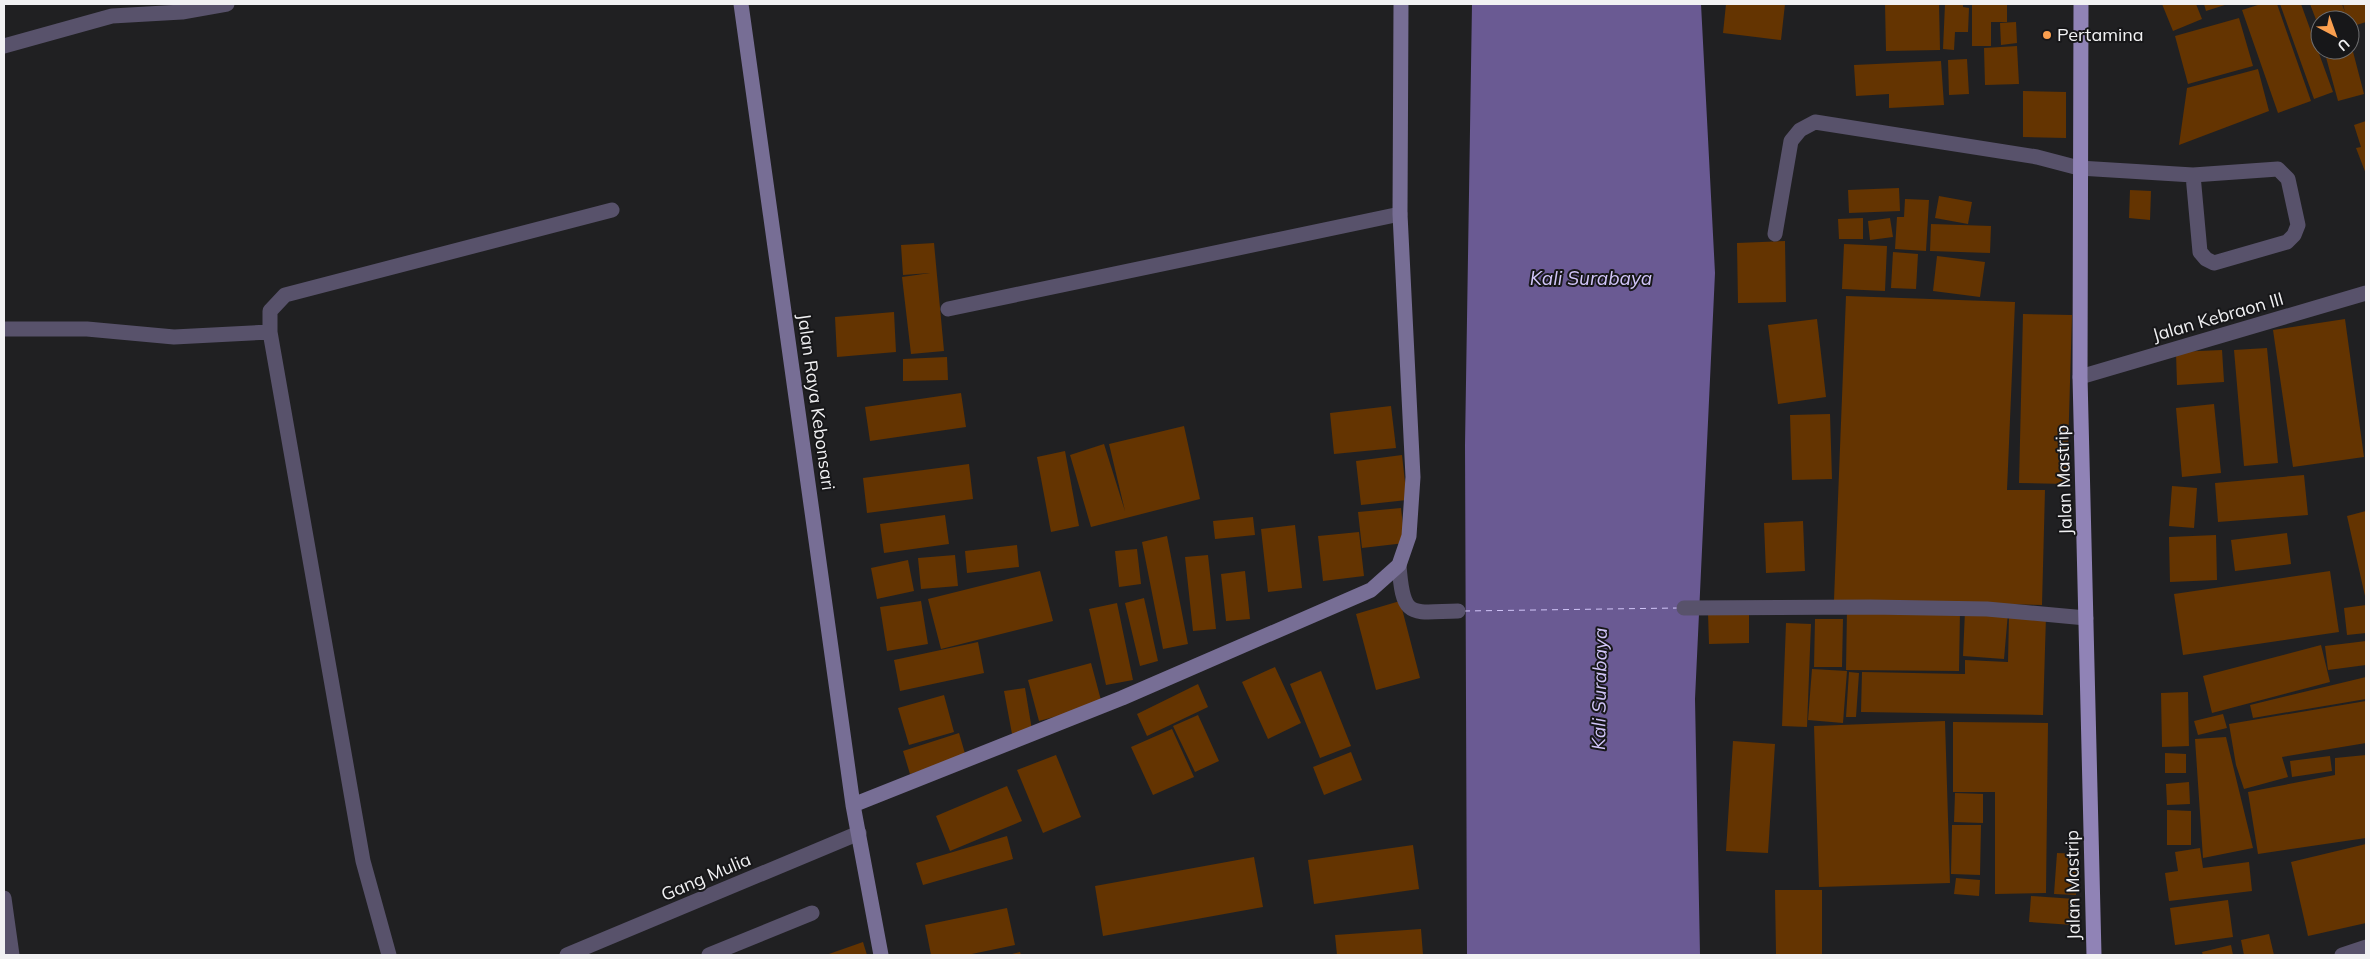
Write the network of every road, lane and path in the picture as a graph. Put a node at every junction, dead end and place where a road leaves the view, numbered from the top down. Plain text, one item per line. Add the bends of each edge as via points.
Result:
1 (228, 4) edge
2 (740, 4) edge
3 (1401, 4) edge
4 (2081, 4) edge
5 (4, 46) edge
6 (2079, 168) junction
7 (2193, 175) junction
8 (612, 210) dead end
9 (1400, 214) junction
10 (1776, 234) dead end
11 (2366, 293) edge
12 (948, 309) dead end
13 (4, 329) edge
14 (270, 332) junction
15 (2080, 377) junction
16 (1398, 566) junction
17 (1684, 608) dead end
18 (1458, 611) dead end
19 (2086, 618) junction
20 (853, 805) junction
21 (859, 833) junction
22 (4, 898) edge
23 (812, 913) dead end
24 (2366, 947) edge
25 (12, 955) edge
26 (389, 955) edge
27 (567, 955) edge
28 (708, 955) edge
29 (881, 955) edge
30 (2094, 955) edge
31 (2342, 955) edge

1 - 5 street via 182,12 112,16
2 - 20 street, Jalan Raya Kebonsari
3 - 9 street
4 - 6 main road, Jalan Mastrip
6 - 7 street
6 - 10 street via 1815,122 1800,130 1791,141
6 - 15 main road, Jalan Mastrip
7 - 7 street via 2200,252 2206,259 2214,263 2286,242 2294,235 2298,226 2288,179 2278,169
8 - 14 street via 285,295 270,311
9 - 12 street
9 - 16 street via 1413,477 1409,536
11 - 15 street, Jalan Kebraon III
13 - 14 street via 87,330 174,337
14 - 26 street via 363,862
15 - 19 main road, Jalan Mastrip
16 - 18 street via 1400,592 1406,605 1415,612
16 - 20 street via 1371,590 1122,698
17 - 19 street via 1977,609
19 - 30 main road, Jalan Mastrip
20 - 21 street, Jalan Raya Kebonsari
21 - 27 street, Gang Mulia
21 - 29 street, Jalan Raya Kebonsari
22 - 25 street
23 - 28 street
24 - 31 street

